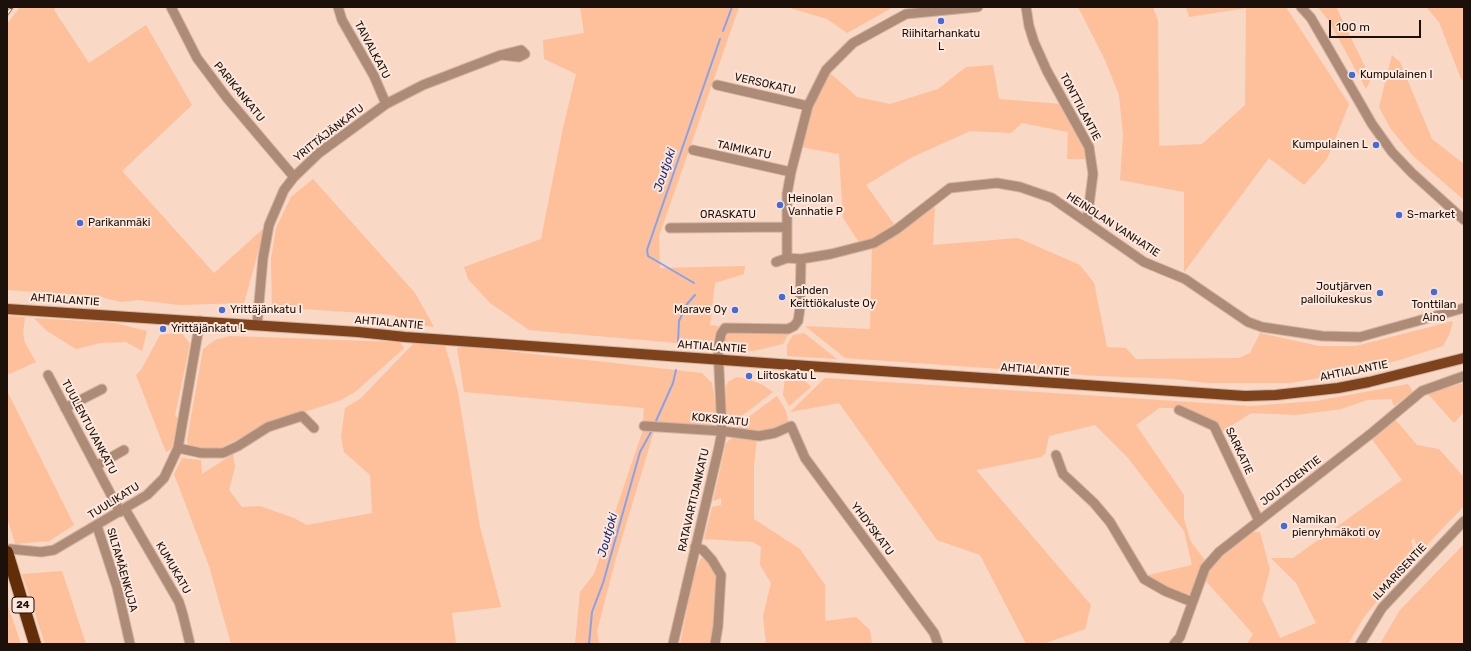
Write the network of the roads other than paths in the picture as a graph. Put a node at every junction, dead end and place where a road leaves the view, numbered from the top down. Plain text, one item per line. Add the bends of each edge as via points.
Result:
1 (338, 7) edge
2 (978, 7) edge
3 (1026, 7) edge
4 (1301, 7) edge
5 (173, 10) edge
6 (905, 11) edge
7 (501, 55) dead end
8 (717, 85) dead end
9 (386, 104) junction
10 (808, 106) junction
11 (693, 150) dead end
12 (791, 172) junction
13 (294, 177) junction
14 (1464, 220) edge
15 (1086, 221) junction
16 (786, 227) junction
17 (670, 228) dead end
18 (787, 258) junction
19 (801, 259) junction
20 (776, 262) dead end
21 (7, 308) edge
22 (1464, 308) edge
23 (200, 321) junction
24 (257, 325) junction
25 (1464, 352) edge
26 (1464, 358) edge
27 (719, 360) junction
28 (1413, 370) junction
29 (48, 375) dead end
30 (1464, 376) edge
31 (102, 389) dead end
32 (65, 408) junction
33 (1179, 410) dead end
34 (644, 426) dead end
35 (792, 426) joint
36 (314, 428) dead end
37 (722, 431) junction
38 (178, 448) junction
39 (124, 450) dead end
40 (1056, 455) dead end
41 (96, 466) junction
42 (122, 510) junction
43 (1464, 521) edge
44 (1259, 522) junction
45 (96, 526) junction
46 (695, 547) junction
47 (9, 550) edge
48 (7, 577) edge
49 (1192, 602) junction
50 (30, 644) edge
51 (35, 644) edge
52 (130, 644) edge
53 (190, 644) edge
54 (673, 644) edge
55 (715, 644) edge
56 (938, 644) edge
57 (1174, 644) edge
58 (1360, 644) edge

1 - 9 street, TAIVALKATU via 342,20 374,76
2 - 6 street
3 - 15 street, TONTTILANTIE via 1034,42 1047,71 1089,147 1093,174
4 - 14 street via 1311,18 1372,124 1392,152
5 - 13 street, PARIKANKATU via 197,58 227,98
6 - 10 street via 852,43 826,70
7 - 9 street, YRITTÄJÄNKATU via 422,85
8 - 10 street, VERSOKATU
9 - 13 street, YRITTÄJÄNKATU via 319,153
10 - 12 street
11 - 12 street, TAIMIKATU
12 - 16 street
13 - 24 street, YRITTÄJÄNKATU via 284,190 269,225 263,258
15 - 19 street, HEINOLAN VANHATIE via 1052,198 1020,187 997,183 950,188 897,229 874,243 857,249
15 - 22 street, HEINOLAN VANHATIE via 1144,262 1185,279 1248,322 1262,327 1322,336 1360,337
16 - 17 street, ORASKATU
16 - 18 street
18 - 19 street, HEINOLAN VANHATIE
18 - 20 street, HEINOLAN VANHATIE
19 - 27 street, RATAVARTIJANKATU via 800,308 798,321 794,326 788,330 725,328 718,349
21 - 23 main road, AHTIALANTIE
23 - 24 main road, AHTIALANTIE
23 - 38 street, TUULIKATU
24 - 27 main road, AHTIALANTIE
25 - 28 main road, AHTIALANTIE
26 - 28 main road, AHTIALANTIE
27 - 28 main road, AHTIALANTIE via 1245,396 1338,388
27 - 37 street, RATAVARTIJANKATU
29 - 32 street, TUULENTUVANKATU
30 - 44 street, JOUTJOENTIE via 1422,391
31 - 32 street
32 - 41 street, TUULENTUVANKATU
33 - 44 street, SARKATIE via 1214,426
34 - 37 street, KOKSIKATU
35 - 37 street, KOKSIKATU via 776,433 759,436
35 - 56 street, YHDYSKATU via 805,458 934,633
36 - 38 street via 302,416 268,427 223,453 201,453
37 - 46 street, RATAVARTIJANKATU
38 - 42 street, TUULIKATU via 164,478 147,495
39 - 41 street
40 - 49 street via 1063,474 1110,522 1144,579
41 - 42 street, TUULENTUVANKATU
42 - 45 street, TUULIKATU
42 - 53 street, KUMUKATU via 178,602
43 - 58 street, ILMARISENTIE via 1382,608
44 - 49 street, JOUTJOENTIE via 1219,552 1205,568
45 - 47 street, TUULIKATU via 48,552
45 - 52 street, SILTAMÄENKUJA via 117,587
46 - 54 street, RATAVARTIJANKATU
46 - 55 street via 703,550 721,575
47 - 51 highway, 24
48 - 50 highway, 24
49 - 57 street, JOUTJOENTIE via 1180,637

